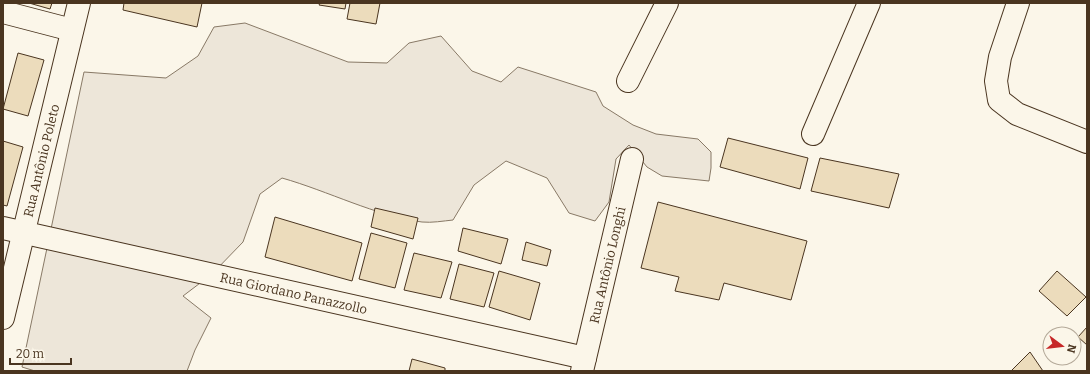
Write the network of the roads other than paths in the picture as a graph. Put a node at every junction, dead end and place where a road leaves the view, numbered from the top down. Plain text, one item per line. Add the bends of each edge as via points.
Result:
1 (79, 3) edge
2 (667, 3) edge
3 (868, 3) edge
4 (1018, 3) edge
5 (3, 12) edge
6 (72, 30) junction
7 (628, 81) dead end
8 (813, 134) dead end
9 (1087, 142) edge
10 (632, 159) dead end
11 (3, 228) edge
12 (24, 233) junction
13 (3, 318) edge
14 (584, 365) edge

1 - 6 street, Rua Antônio Poleto
2 - 7 street
3 - 8 street
4 - 9 street via 1000,57 996,81 999,100 1017,114
5 - 6 street
6 - 12 street, Rua Antônio Poleto
10 - 14 street, Rua Antônio Longhi
11 - 12 street, Rua Giordano Panazzollo
12 - 13 street, Rua Antônio Poleto
12 - 14 street, Rua Giordano Panazzollo

